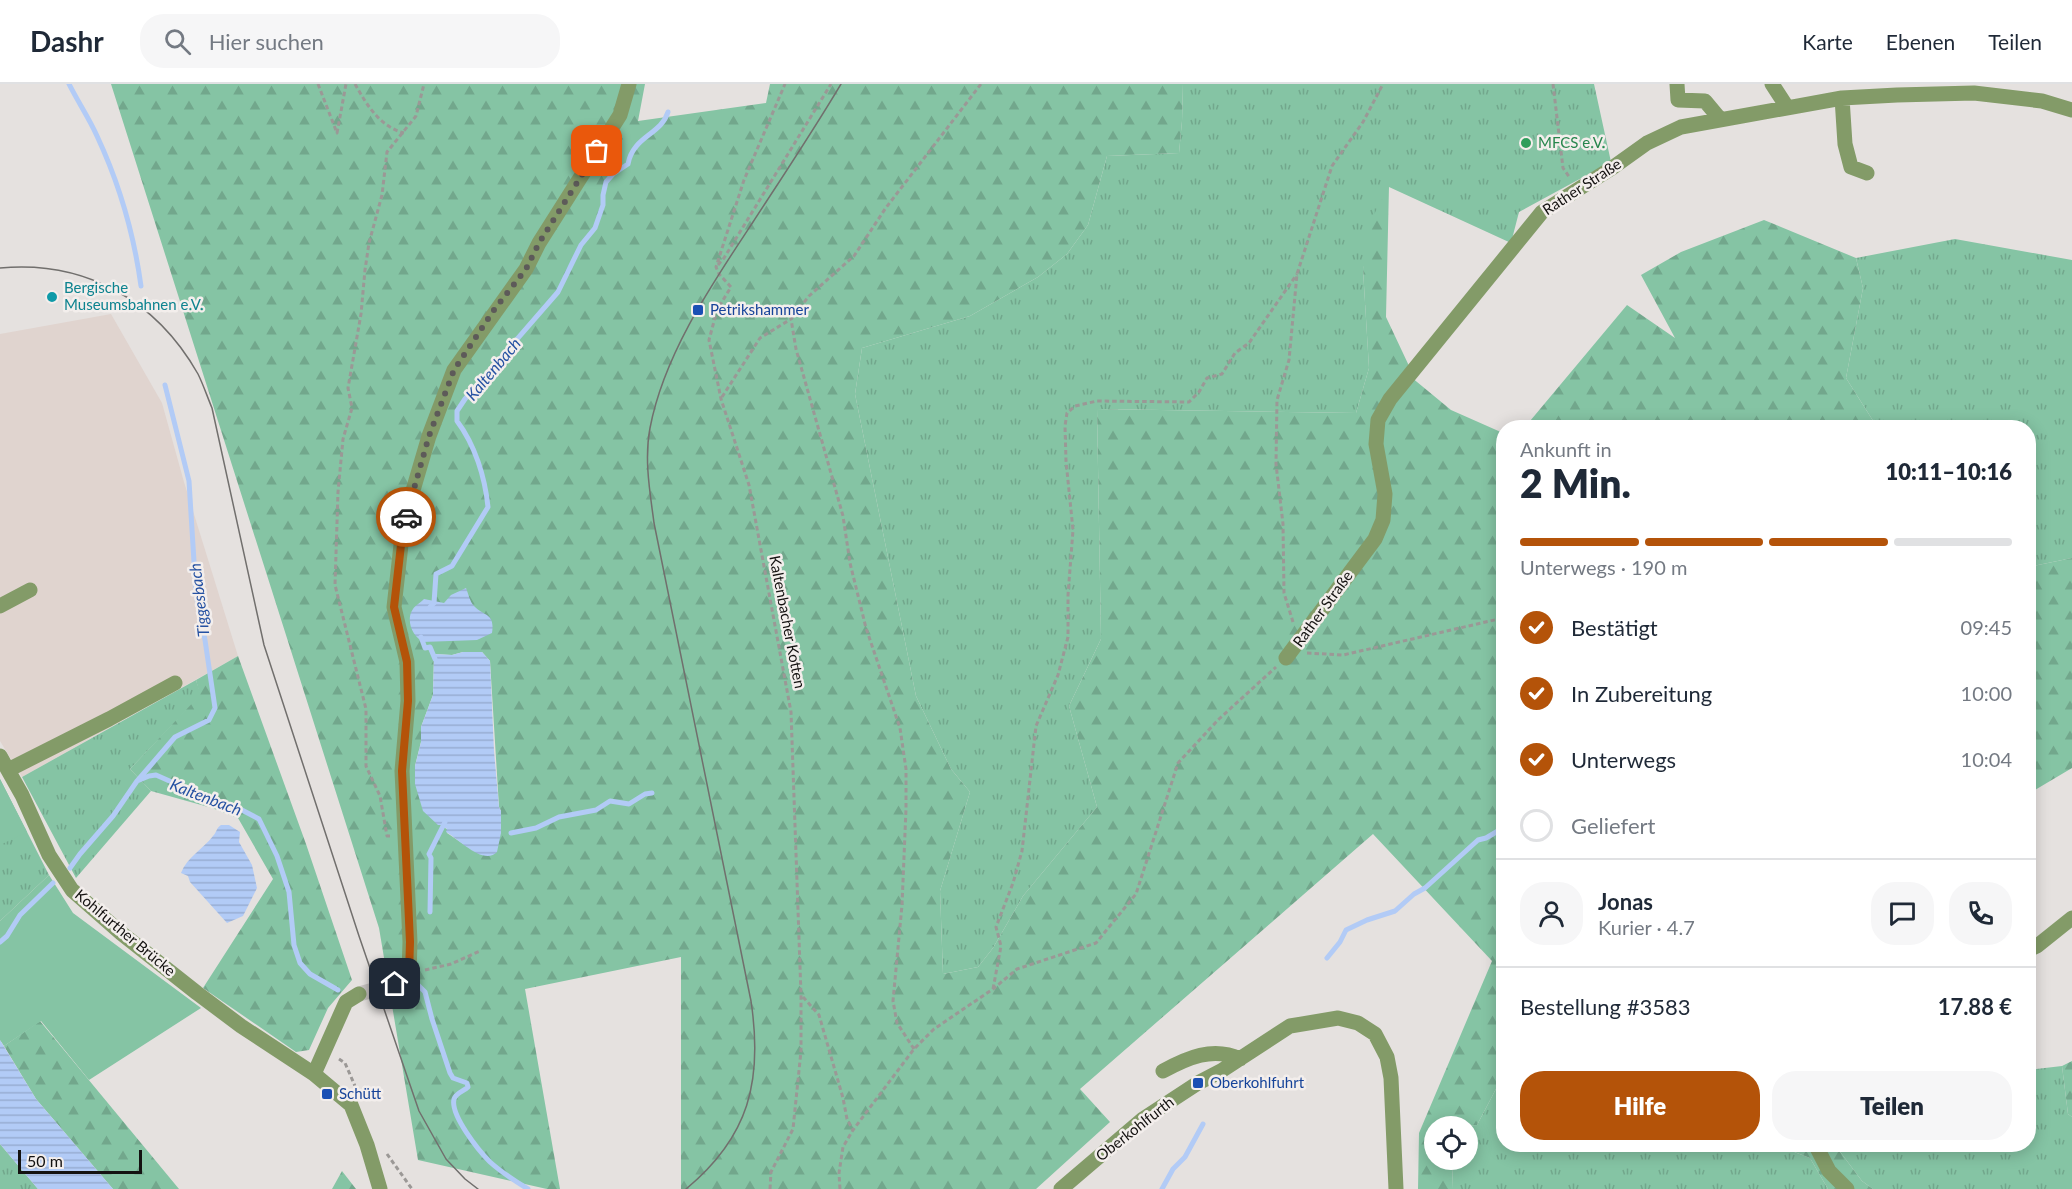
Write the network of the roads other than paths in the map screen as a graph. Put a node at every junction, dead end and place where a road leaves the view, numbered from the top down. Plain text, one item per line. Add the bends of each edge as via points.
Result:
1 (630, 84) edge
2 (1677, 84) edge
3 (1772, 84) edge
4 (1842, 98) junction
5 (1787, 107) junction
6 (2072, 110) edge
7 (1720, 119) junction
8 (1867, 173) dead end
9 (30, 590) dead end
10 (0, 606) edge
11 (1294, 649) road end
12 (175, 682) dead end
13 (0, 756) edge
14 (8, 770) junction
15 (2072, 918) edge
16 (2036, 946) edge
17 (395, 984) tunnel mouth
18 (359, 994) tunnel mouth
19 (1240, 1059) junction
20 (1163, 1071) dead end
21 (314, 1074) junction
22 (1819, 1152) edge
23 (1395, 1182) edge
24 (380, 1189) edge
25 (1061, 1189) edge
26 (1847, 1189) edge

1 - 17 street via 620,115 526,269 454,370 429,436 407,514 394,607 407,662 402,771 410,942 409,974
2 - 7 street via 1678,100 1705,101
3 - 5 street
4 - 5 street, Rather Straße
4 - 6 street, Rather Straße via 1974,93 2042,101
4 - 8 street via 1851,167
5 - 7 street, Rather Straße
7 - 11 street, Rather Straße via 1681,127 1647,143 1542,212 1390,399 1378,420 1376,444 1385,494 1383,520 1375,539
9 - 10 street
12 - 14 street
13 - 14 street, Kohlfurther Brücke
14 - 21 street, Kohlfurther Brücke via 49,855 72,890 241,1026
15 - 16 street
18 - 21 street via 346,1002
19 - 20 street via 1228,1053 1198,1056
19 - 23 street, Oberkohlfurth via 1290,1026 1338,1018 1358,1023 1375,1034 1387,1057 1391,1078
19 - 25 street, Oberkohlfurth via 1143,1119
21 - 24 street via 351,1105 368,1145
22 - 26 street via 1829,1171

